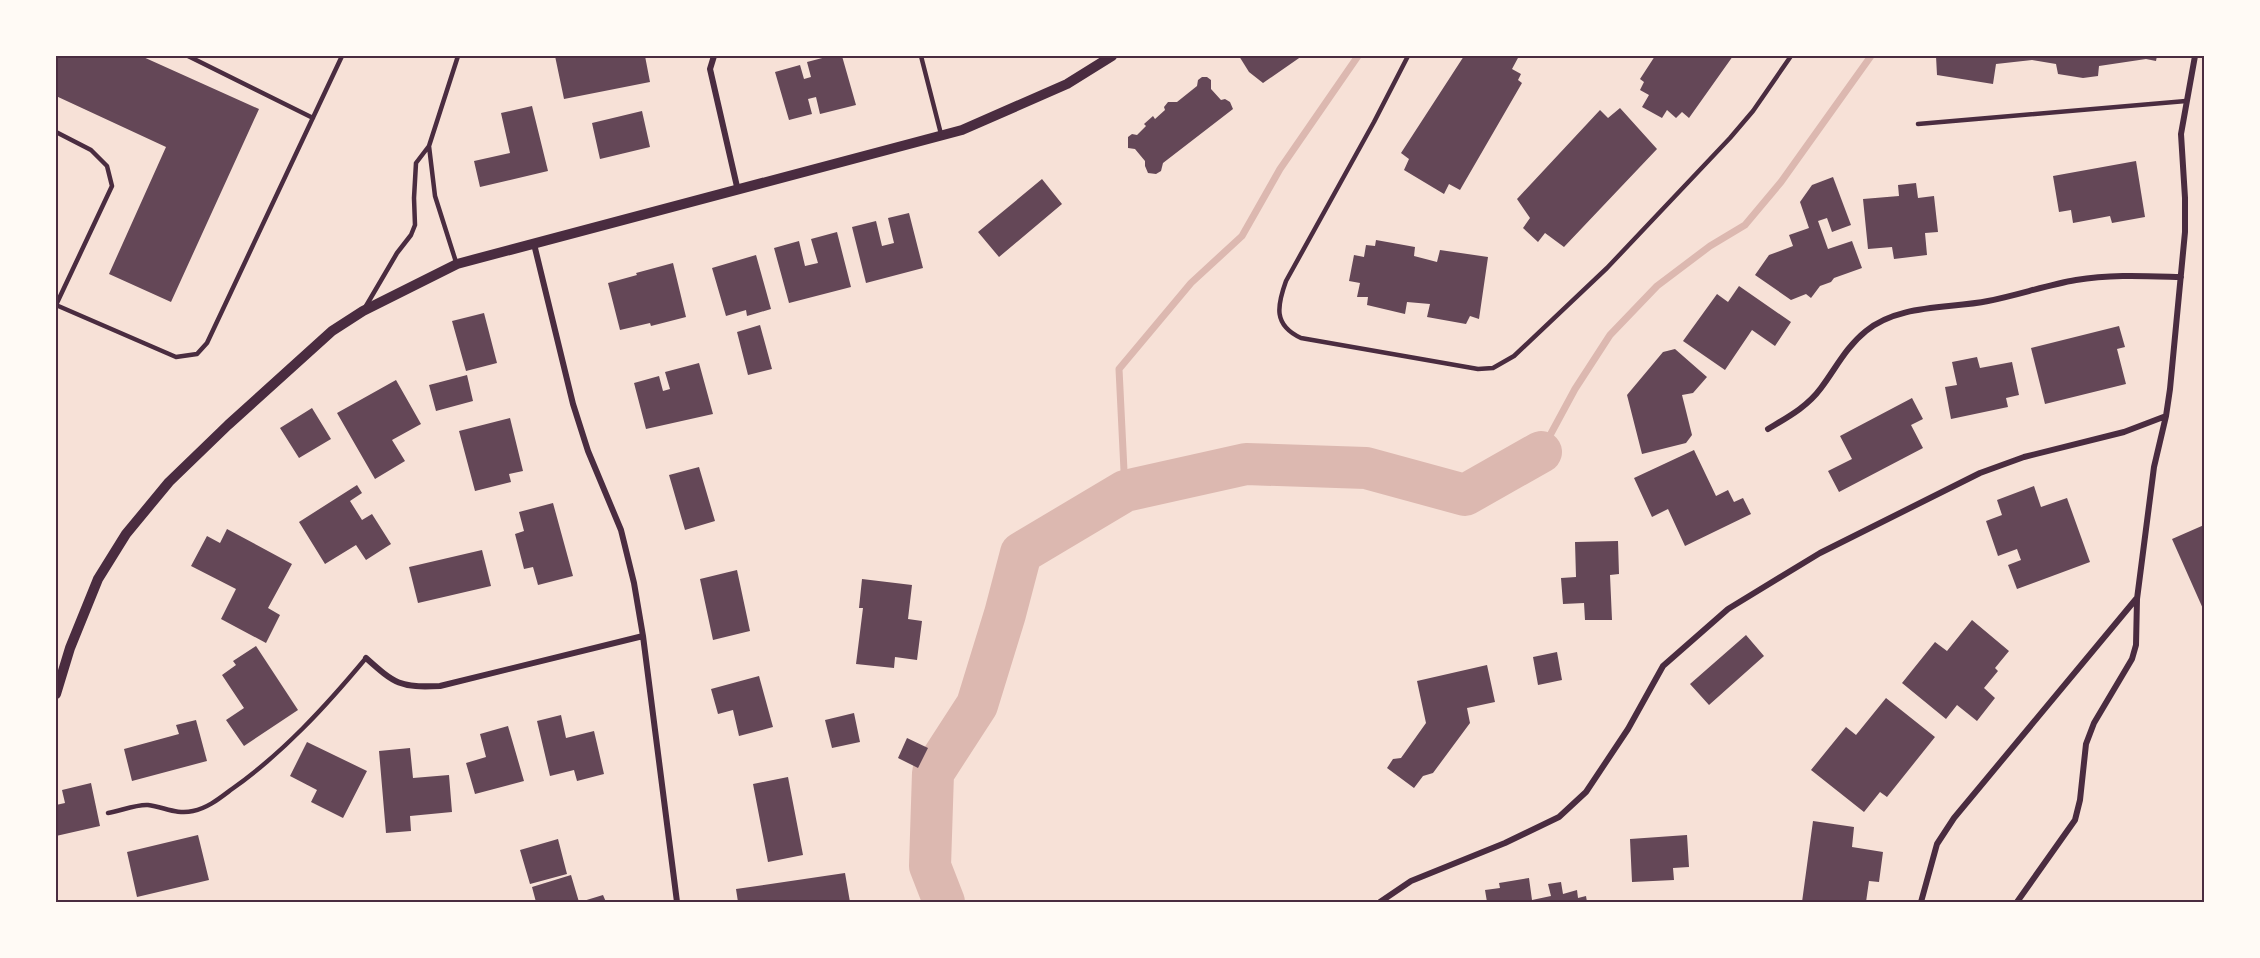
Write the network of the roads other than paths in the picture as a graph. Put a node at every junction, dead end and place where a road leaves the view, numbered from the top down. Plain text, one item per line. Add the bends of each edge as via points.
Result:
1 (188, 56) edge
2 (342, 56) edge
3 (458, 56) edge
4 (714, 56) edge
5 (921, 56) edge
6 (1113, 56) edge
7 (1408, 56) edge
8 (1791, 56) edge
9 (2195, 56) edge
10 (2186, 101) junction
11 (313, 118) junction
12 (1918, 124) dead end
13 (56, 132) edge
14 (941, 137) junction
15 (429, 146) junction
16 (738, 191) junction
17 (534, 244) junction
18 (457, 264) junction
19 (2181, 277) junction
20 (363, 311) junction
21 (2166, 416) junction
22 (1767, 429) dead end
23 (2137, 599) junction
24 (643, 636) junction
25 (366, 658) joint
26 (56, 694) edge
27 (108, 813) dead end
28 (677, 903) edge
29 (1380, 903) edge
30 (1921, 903) edge
31 (2017, 903) edge

1 - 11 lane
2 - 11 lane
3 - 15 lane
4 - 16 street via 710,69
5 - 14 lane
6 - 14 street via 1066,84
7 - 8 lane via 1286,281 1280,315 1286,329 1301,338 1478,369 1494,368 1514,356 1607,268 1731,138
9 - 10 street
10 - 12 lane
10 - 19 street via 2181,134 2185,198
11 - 13 lane via 207,343 197,354 177,357 56,305 112,186 107,166 91,150
14 - 16 street
15 - 18 lane via 435,196
15 - 20 lane via 416,163 415,225
16 - 17 street
17 - 18 street
17 - 24 street via 573,404 621,530
18 - 20 street
19 - 21 street
19 - 22 street via 2077,280 1987,302 1889,317 1847,349 1820,389 1799,411
20 - 26 street via 332,331 228,425 169,482 126,534 98,579
21 - 23 street via 2154,467
21 - 29 street via 1980,473 1820,553 1737,603 1663,666 1586,792 1559,817 1411,881
23 - 30 street via 1954,818 1937,844
23 - 31 street via 2136,645 2086,744 2075,820
24 - 25 street via 440,686 415,687 390,680
24 - 28 street
25 - 27 lane via 297,734 250,777 208,806 176,812 146,805

